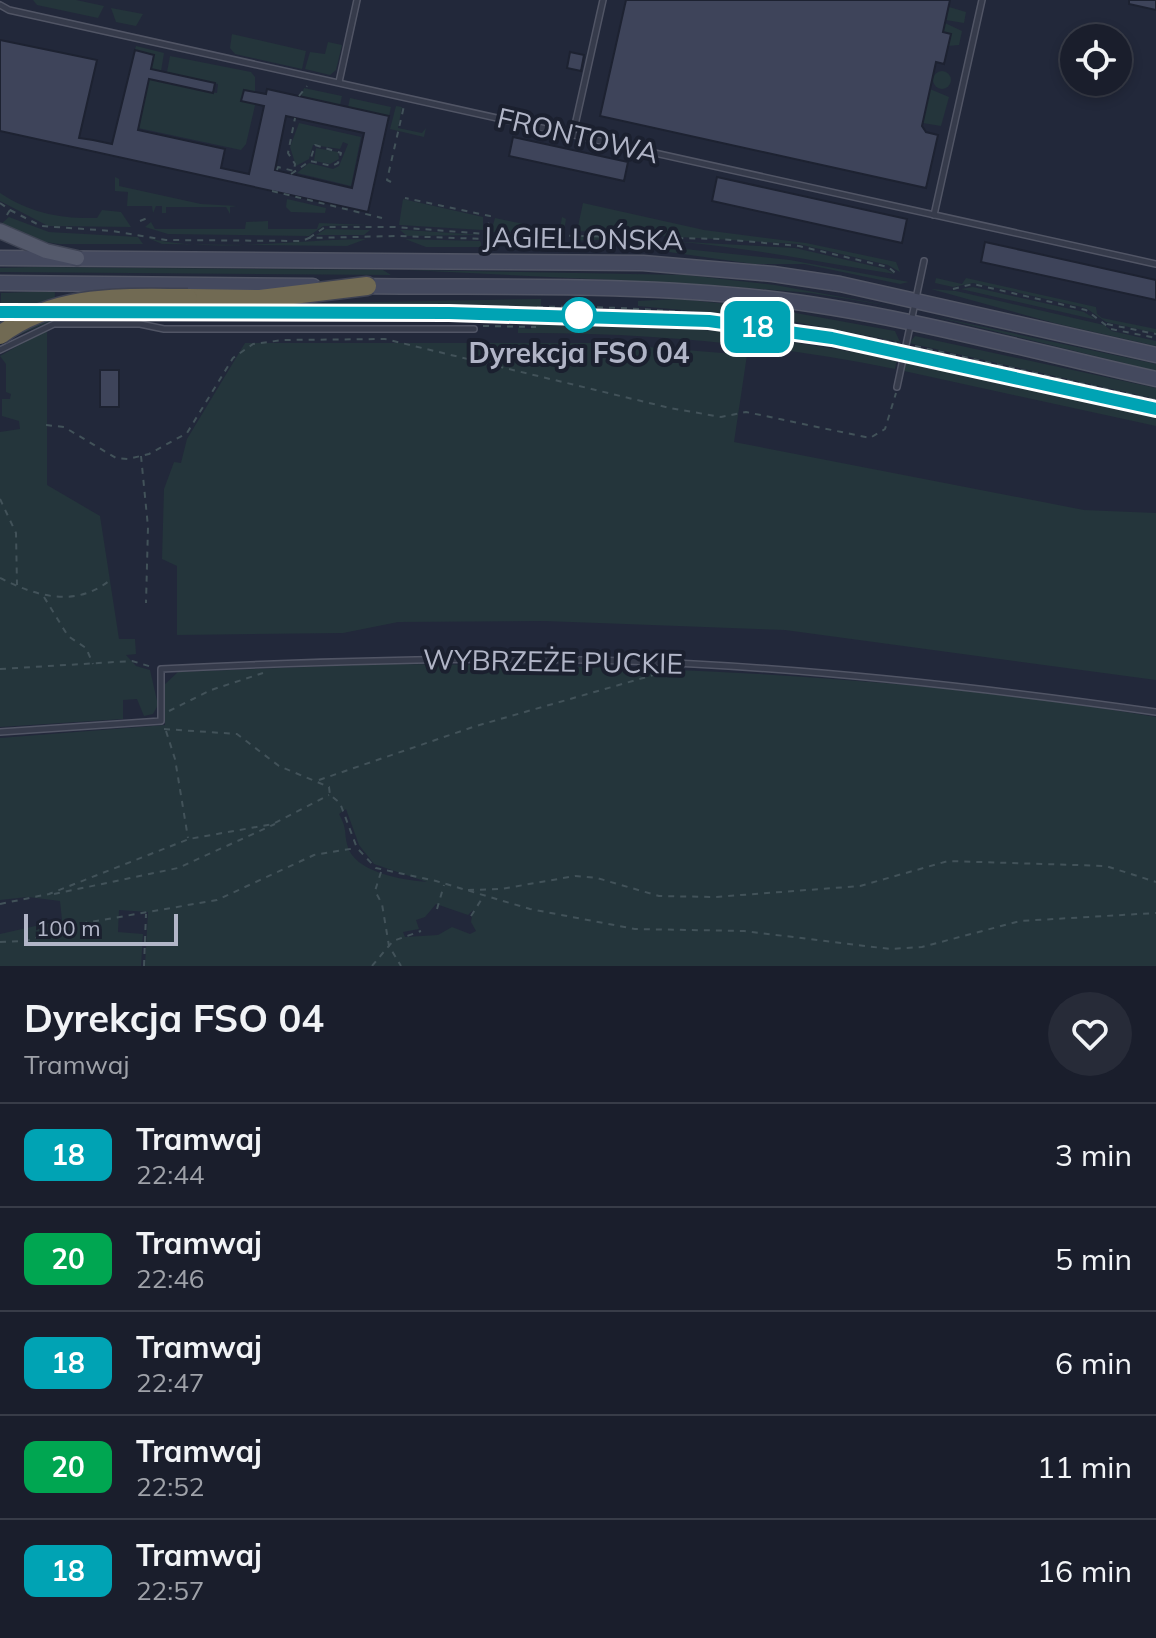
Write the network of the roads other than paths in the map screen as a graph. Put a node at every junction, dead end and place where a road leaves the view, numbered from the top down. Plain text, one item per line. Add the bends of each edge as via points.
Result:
1 (357, 0) edge
2 (603, 0) edge
3 (982, 0) edge
4 (0, 5) edge
5 (339, 82) junction
6 (573, 134) junction
7 (934, 215) junction
8 (0, 231) edge
9 (0, 258) edge
10 (77, 258) junction
11 (924, 261) dead end
12 (1156, 264) edge
13 (0, 283) edge
14 (367, 286) junction
15 (915, 300) junction
16 (909, 323) junction
17 (474, 329) road end
18 (0, 335) edge
19 (0, 350) edge
20 (1156, 355) edge
21 (1156, 379) edge
22 (897, 387) road end
23 (1156, 712) edge
24 (0, 732) edge

1 - 5 lane
2 - 6 lane
3 - 7 lane
4 - 5 lane, FRONTOWA
5 - 6 lane, FRONTOWA
6 - 7 lane, FRONTOWA
7 - 12 lane, FRONTOWA
8 - 10 main road
9 - 10 main road, JAGIELLOŃSKA
10 - 15 main road, JAGIELLOŃSKA via 643,263 773,274
11 - 15 lane
13 - 14 main road, JAGIELLOŃSKA
14 - 16 main road, JAGIELLOŃSKA via 639,288 768,298
14 - 18 highway, bridge via 260,299 100,299 27,318
15 - 16 lane
15 - 20 main road, JAGIELLOŃSKA
16 - 21 main road, JAGIELLOŃSKA
16 - 22 lane
17 - 19 lane via 190,330 54,324
23 - 24 lane, WYBRZEŻE PUCKIE via 934,683 696,664 382,659 161,669 161,721

